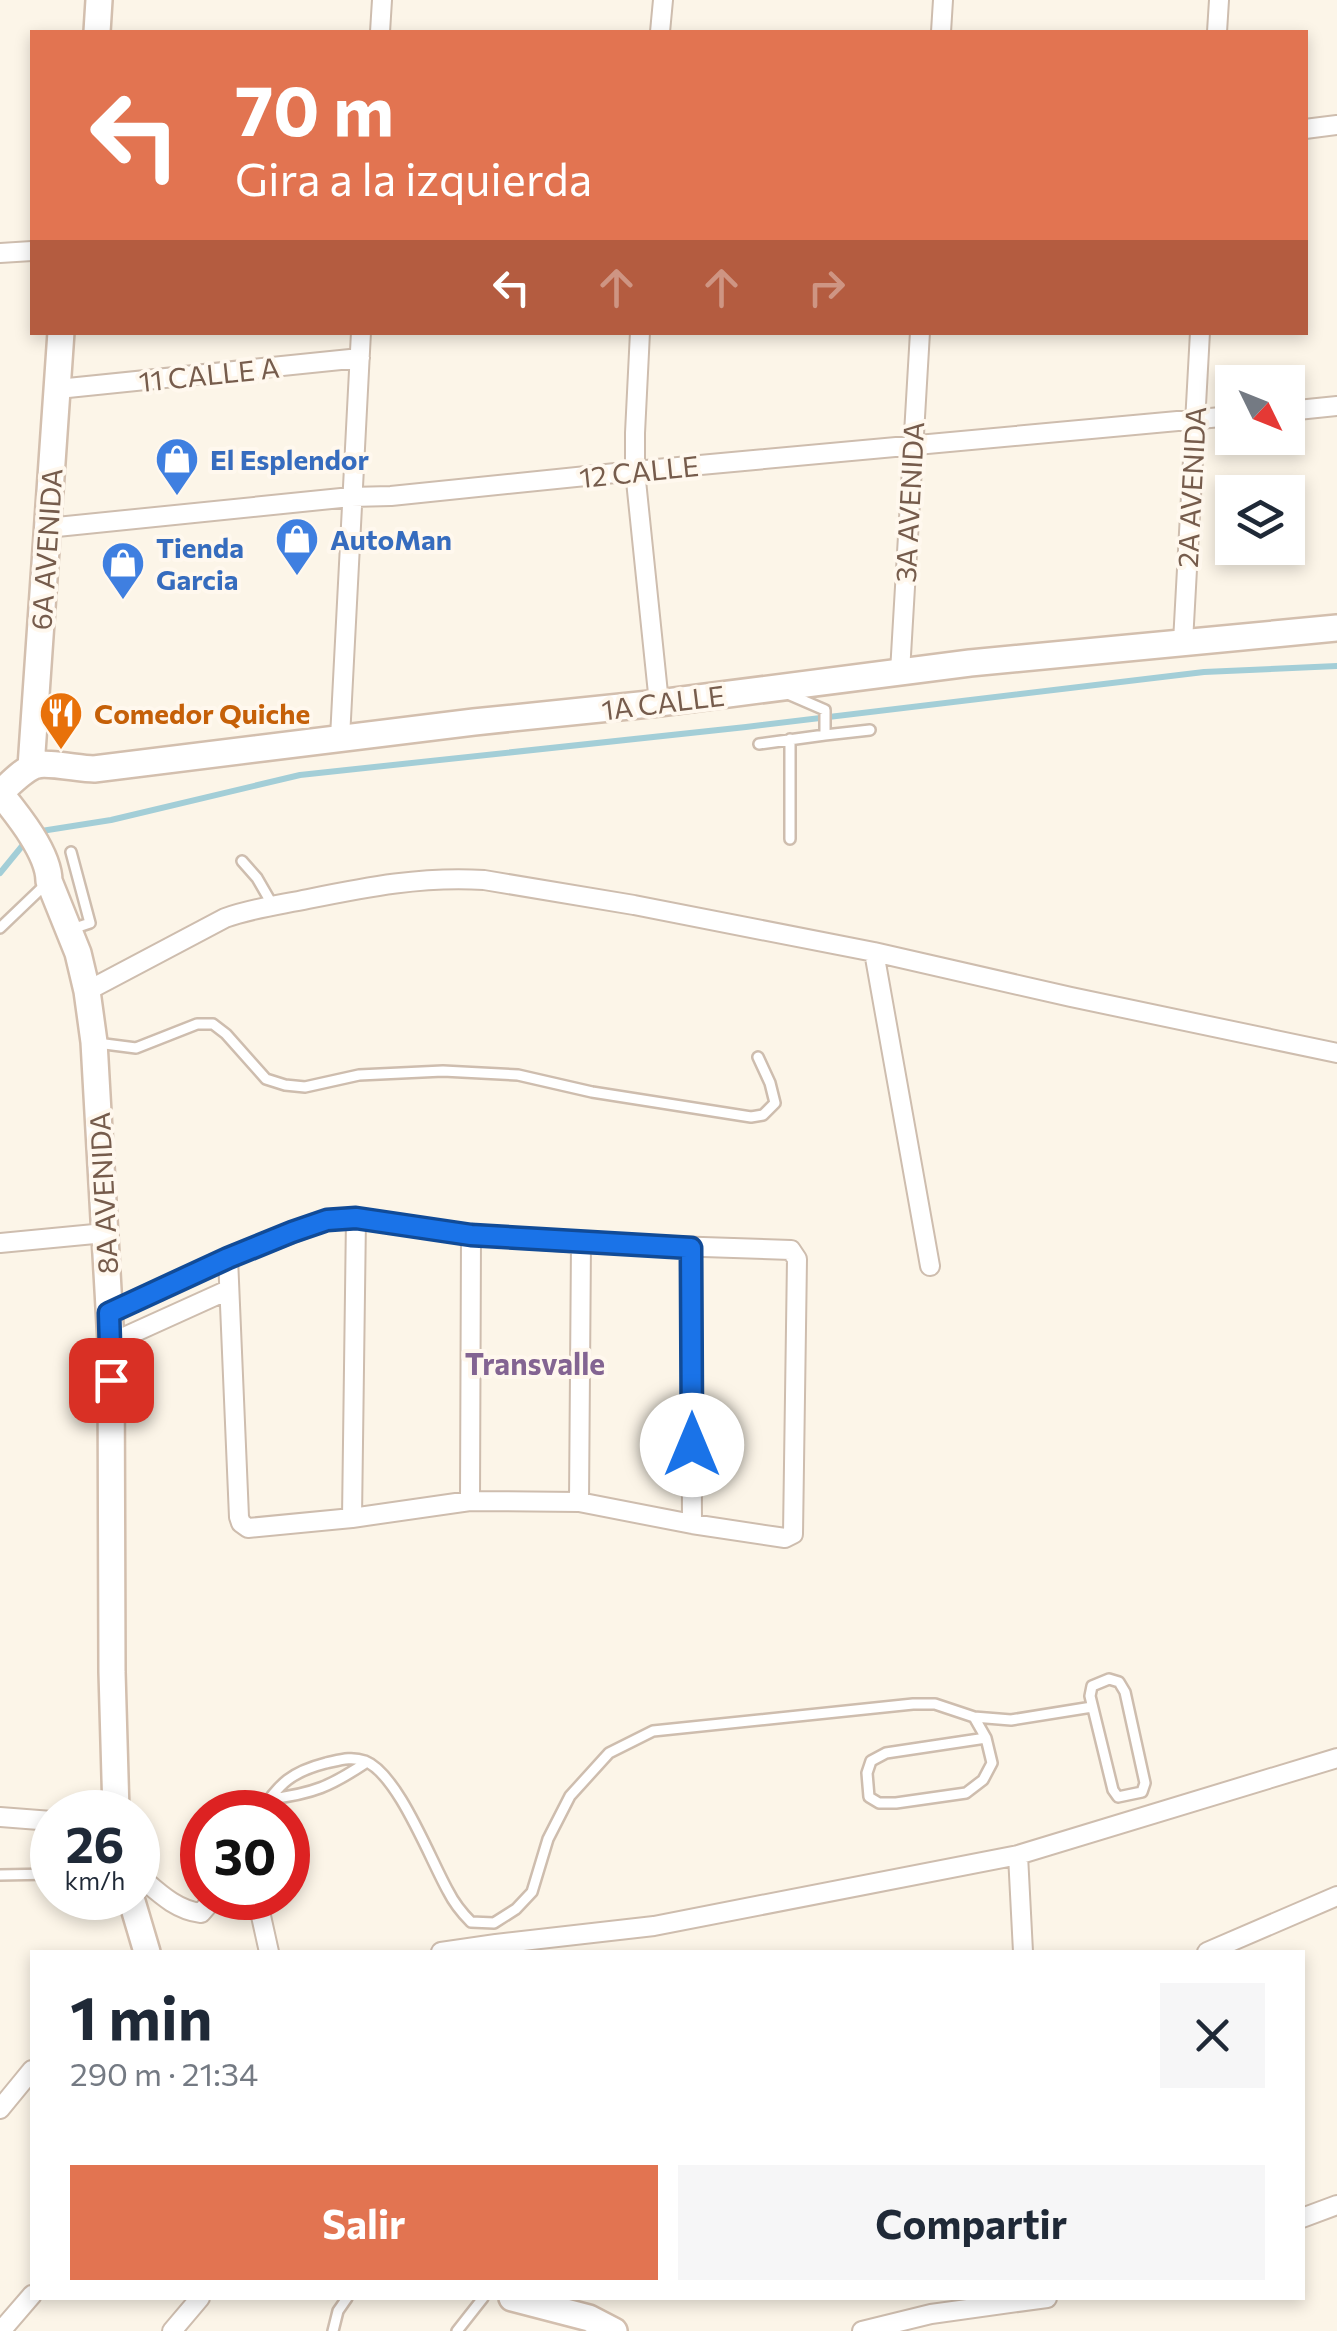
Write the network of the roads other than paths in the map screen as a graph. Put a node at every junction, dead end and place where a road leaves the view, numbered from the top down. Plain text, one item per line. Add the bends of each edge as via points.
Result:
1 (84, 0) edge
2 (99, 0) edge
3 (382, 0) edge
4 (663, 0) edge
5 (943, 0) edge
6 (1219, 0) edge
7 (82, 30) edge
8 (97, 30) edge
9 (380, 30) edge
10 (660, 30) edge
11 (941, 30) edge
12 (1218, 30) edge
13 (1337, 126) edge
14 (1308, 129) edge
15 (30, 251) edge
16 (0, 254) edge
17 (61, 335) edge
18 (75, 335) edge
19 (361, 335) edge
20 (640, 335) edge
21 (920, 335) edge
22 (1200, 335) edge
23 (360, 358) junction
24 (65, 388) junction
25 (1337, 406) edge
26 (1305, 409) edge
27 (1215, 418) edge
28 (1194, 420) junction
29 (912, 446) junction
30 (635, 470) junction
31 (351, 497) junction
32 (54, 528) junction
33 (1337, 628) edge
34 (1183, 642) junction
35 (900, 672) junction
36 (772, 689) junction
37 (659, 703) junction
38 (870, 730) dead end
39 (826, 731) junction
40 (340, 738) junction
41 (790, 739) junction
42 (759, 744) dead end
43 (38, 765) junction
44 (0, 793) edge
45 (790, 839) dead end
46 (71, 852) dead end
47 (242, 862) dead end
48 (46, 874) junction
49 (272, 904) junction
50 (0, 928) edge
51 (70, 930) junction
52 (874, 952) junction
53 (87, 992) junction
54 (94, 1042) junction
55 (1337, 1052) edge
56 (758, 1057) dead end
57 (356, 1218) junction
58 (105, 1233) junction
59 (471, 1235) junction
60 (0, 1243) edge
61 (582, 1243) junction
62 (691, 1248) junction
63 (228, 1258) junction
64 (930, 1266) dead end
65 (228, 1290) junction
66 (109, 1313) junction
67 (110, 1343) junction
68 (470, 1501) junction
69 (578, 1502) junction
70 (352, 1518) junction
71 (692, 1524) junction
72 (1092, 1707) junction
73 (974, 1717) junction
74 (986, 1738) junction
75 (1337, 1758) edge
76 (367, 1762) junction
77 (115, 1790) edge
78 (276, 1790) edge
79 (310, 1792) edge
80 (0, 1818) edge
81 (30, 1819) edge
82 (1018, 1855) junction
83 (30, 1874) edge
84 (0, 1875) edge
85 (1337, 1896) edge
86 (138, 1920) edge
87 (262, 1920) edge
88 (146, 1950) edge
89 (269, 1950) edge
90 (456, 1950) edge
91 (1023, 1950) edge
92 (1212, 1950) edge
93 (30, 2072) edge
94 (0, 2109) edge
95 (1337, 2205) edge
96 (1305, 2217) edge
97 (30, 2297) edge
98 (198, 2300) edge
99 (345, 2300) edge
100 (480, 2300) edge
101 (520, 2300) edge
102 (912, 2300) edge
103 (1034, 2300) edge
104 (912, 2319) junction
105 (1, 2331) edge
106 (172, 2331) edge
107 (333, 2331) edge
108 (457, 2331) edge
109 (614, 2331) edge
110 (862, 2331) edge

1 - 7 street
2 - 8 street
3 - 9 street
4 - 10 street
5 - 11 street
6 - 12 street
13 - 14 street
15 - 16 street
17 - 24 street, 6A AVENIDA
18 - 24 street, 6A AVENIDA
19 - 23 street
20 - 30 street
21 - 29 street, 3A AVENIDA
22 - 28 street, 2A AVENIDA
23 - 24 street, 11 CALLE A
23 - 31 street
24 - 32 street, 6A AVENIDA
25 - 26 street
27 - 28 street, 12 CALLE
28 - 29 street, 12 CALLE
28 - 34 street, 2A AVENIDA
29 - 30 street, 12 CALLE
29 - 35 street, 3A AVENIDA
30 - 31 street, 12 CALLE
30 - 37 street
31 - 32 street, 12 CALLE
31 - 40 street
32 - 43 street, 6A AVENIDA
33 - 34 street, 1A CALLE
34 - 35 street, 1A CALLE
35 - 36 street, 1A CALLE
36 - 37 street, 1A CALLE
36 - 39 lane via 825,710
37 - 40 street, 1A CALLE
38 - 39 lane
39 - 41 lane
40 - 43 street, 1A CALLE via 94,769
41 - 42 lane
41 - 45 lane
43 - 44 street
44 - 48 street, 8A AVENIDA
46 - 51 lane via 90,923
47 - 49 lane
48 - 50 lane
48 - 51 street, 8A AVENIDA
49 - 52 street via 419,879 484,880
49 - 53 street via 225,918
51 - 53 street, 8A AVENIDA
52 - 55 street
52 - 64 street
53 - 54 street, 8A AVENIDA
54 - 56 lane via 136,1048 196,1024 213,1024 266,1079 285,1086 443,1070 518,1075 751,1116 764,1115 775,1103
54 - 58 street, 8A AVENIDA
57 - 59 street
57 - 63 street via 327,1220
57 - 70 street
58 - 60 street
58 - 66 street, 8A AVENIDA
59 - 61 street
59 - 68 street
61 - 62 street
61 - 69 street
62 - 71 street
62 - 71 street via 791,1250 798,1259 793,1534
63 - 65 street
63 - 66 street
65 - 67 street
65 - 70 street via 242,1523 248,1528
66 - 67 street, 8A AVENIDA
67 - 77 street, 8A AVENIDA
68 - 69 street
68 - 70 street
69 - 71 street
72 - 72 lane via 1113,1790 1118,1797 1142,1792 1119,1682 1092,1686
72 - 73 lane via 1011,1720
73 - 74 lane
73 - 76 lane via 913,1704 653,1730 609,1753 570,1796 532,1892 494,1923 471,1922 459,1910 388,1780
74 - 74 lane via 992,1763 966,1794 896,1804 870,1797 871,1761 886,1753
75 - 82 street
76 - 78 lane via 350,1758 306,1768
76 - 79 lane
80 - 81 street
82 - 90 street via 654,1926
82 - 91 street
83 - 84 lane
85 - 92 street
86 - 88 street
87 - 89 street
93 - 94 street
95 - 96 street
97 - 105 street
98 - 106 street
99 - 107 lane
100 - 108 lane
101 - 109 street
102 - 104 street
103 - 104 street
104 - 110 street

